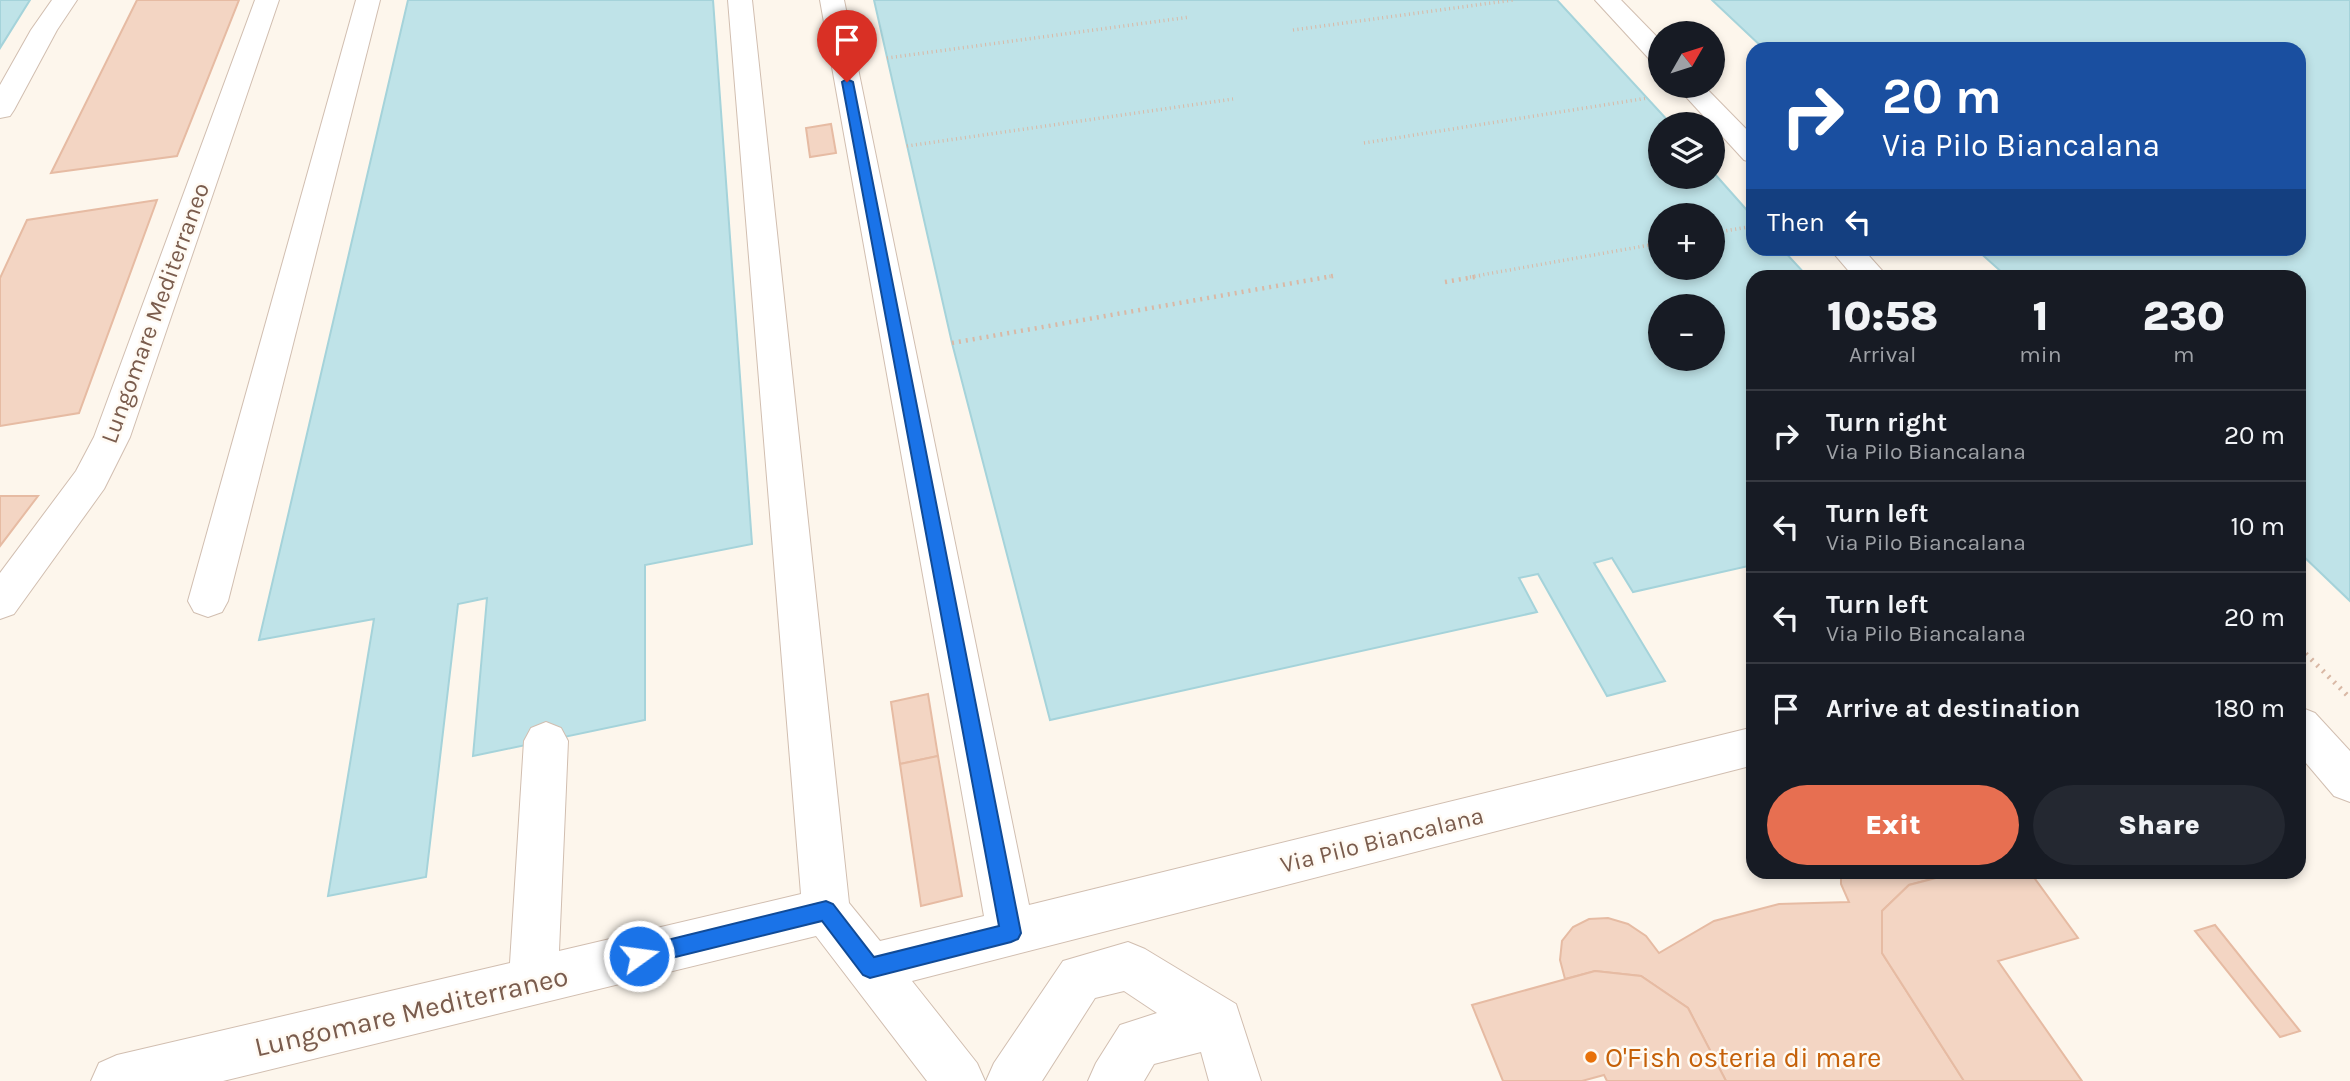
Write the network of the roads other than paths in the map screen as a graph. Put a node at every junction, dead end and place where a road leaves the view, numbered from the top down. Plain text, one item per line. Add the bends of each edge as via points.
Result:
1 (65, 0) edge
2 (267, 0) edge
3 (368, 0) edge
4 (740, 0) edge
5 (832, 0) edge
6 (1607, 0) edge
7 (1648, 43) edge
8 (1701, 98) edge
9 (0, 110) edge
10 (1746, 145) edge
11 (1852, 256) edge
12 (1865, 270) edge
13 (208, 601) dead end
14 (0, 603) edge
15 (2306, 733) edge
16 (546, 741) dead end
17 (1746, 749) edge
18 (2350, 782) edge
19 (826, 911) junction
20 (1011, 933) junction
21 (870, 968) junction
22 (533, 982) junction
23 (1218, 1022) junction
24 (117, 1081) edge
25 (959, 1081) edge
26 (1012, 1081) edge
27 (1114, 1081) edge
28 (1236, 1081) edge

1 - 9 street
2 - 14 street, Lungomare Mediterraneo via 112,437 91,480
3 - 13 street
4 - 19 street
5 - 20 street
6 - 7 street
8 - 10 street
11 - 12 street
15 - 18 street
16 - 22 street
17 - 20 street, Via Pilo Biancalana
19 - 21 street
19 - 22 street, Lungomare Mediterraneo
20 - 21 street, Via Pilo Biancalana
21 - 25 street
22 - 24 street, Lungomare Mediterraneo
23 - 26 street via 1128,966 1080,978
23 - 27 street via 1138,1043
23 - 28 street

